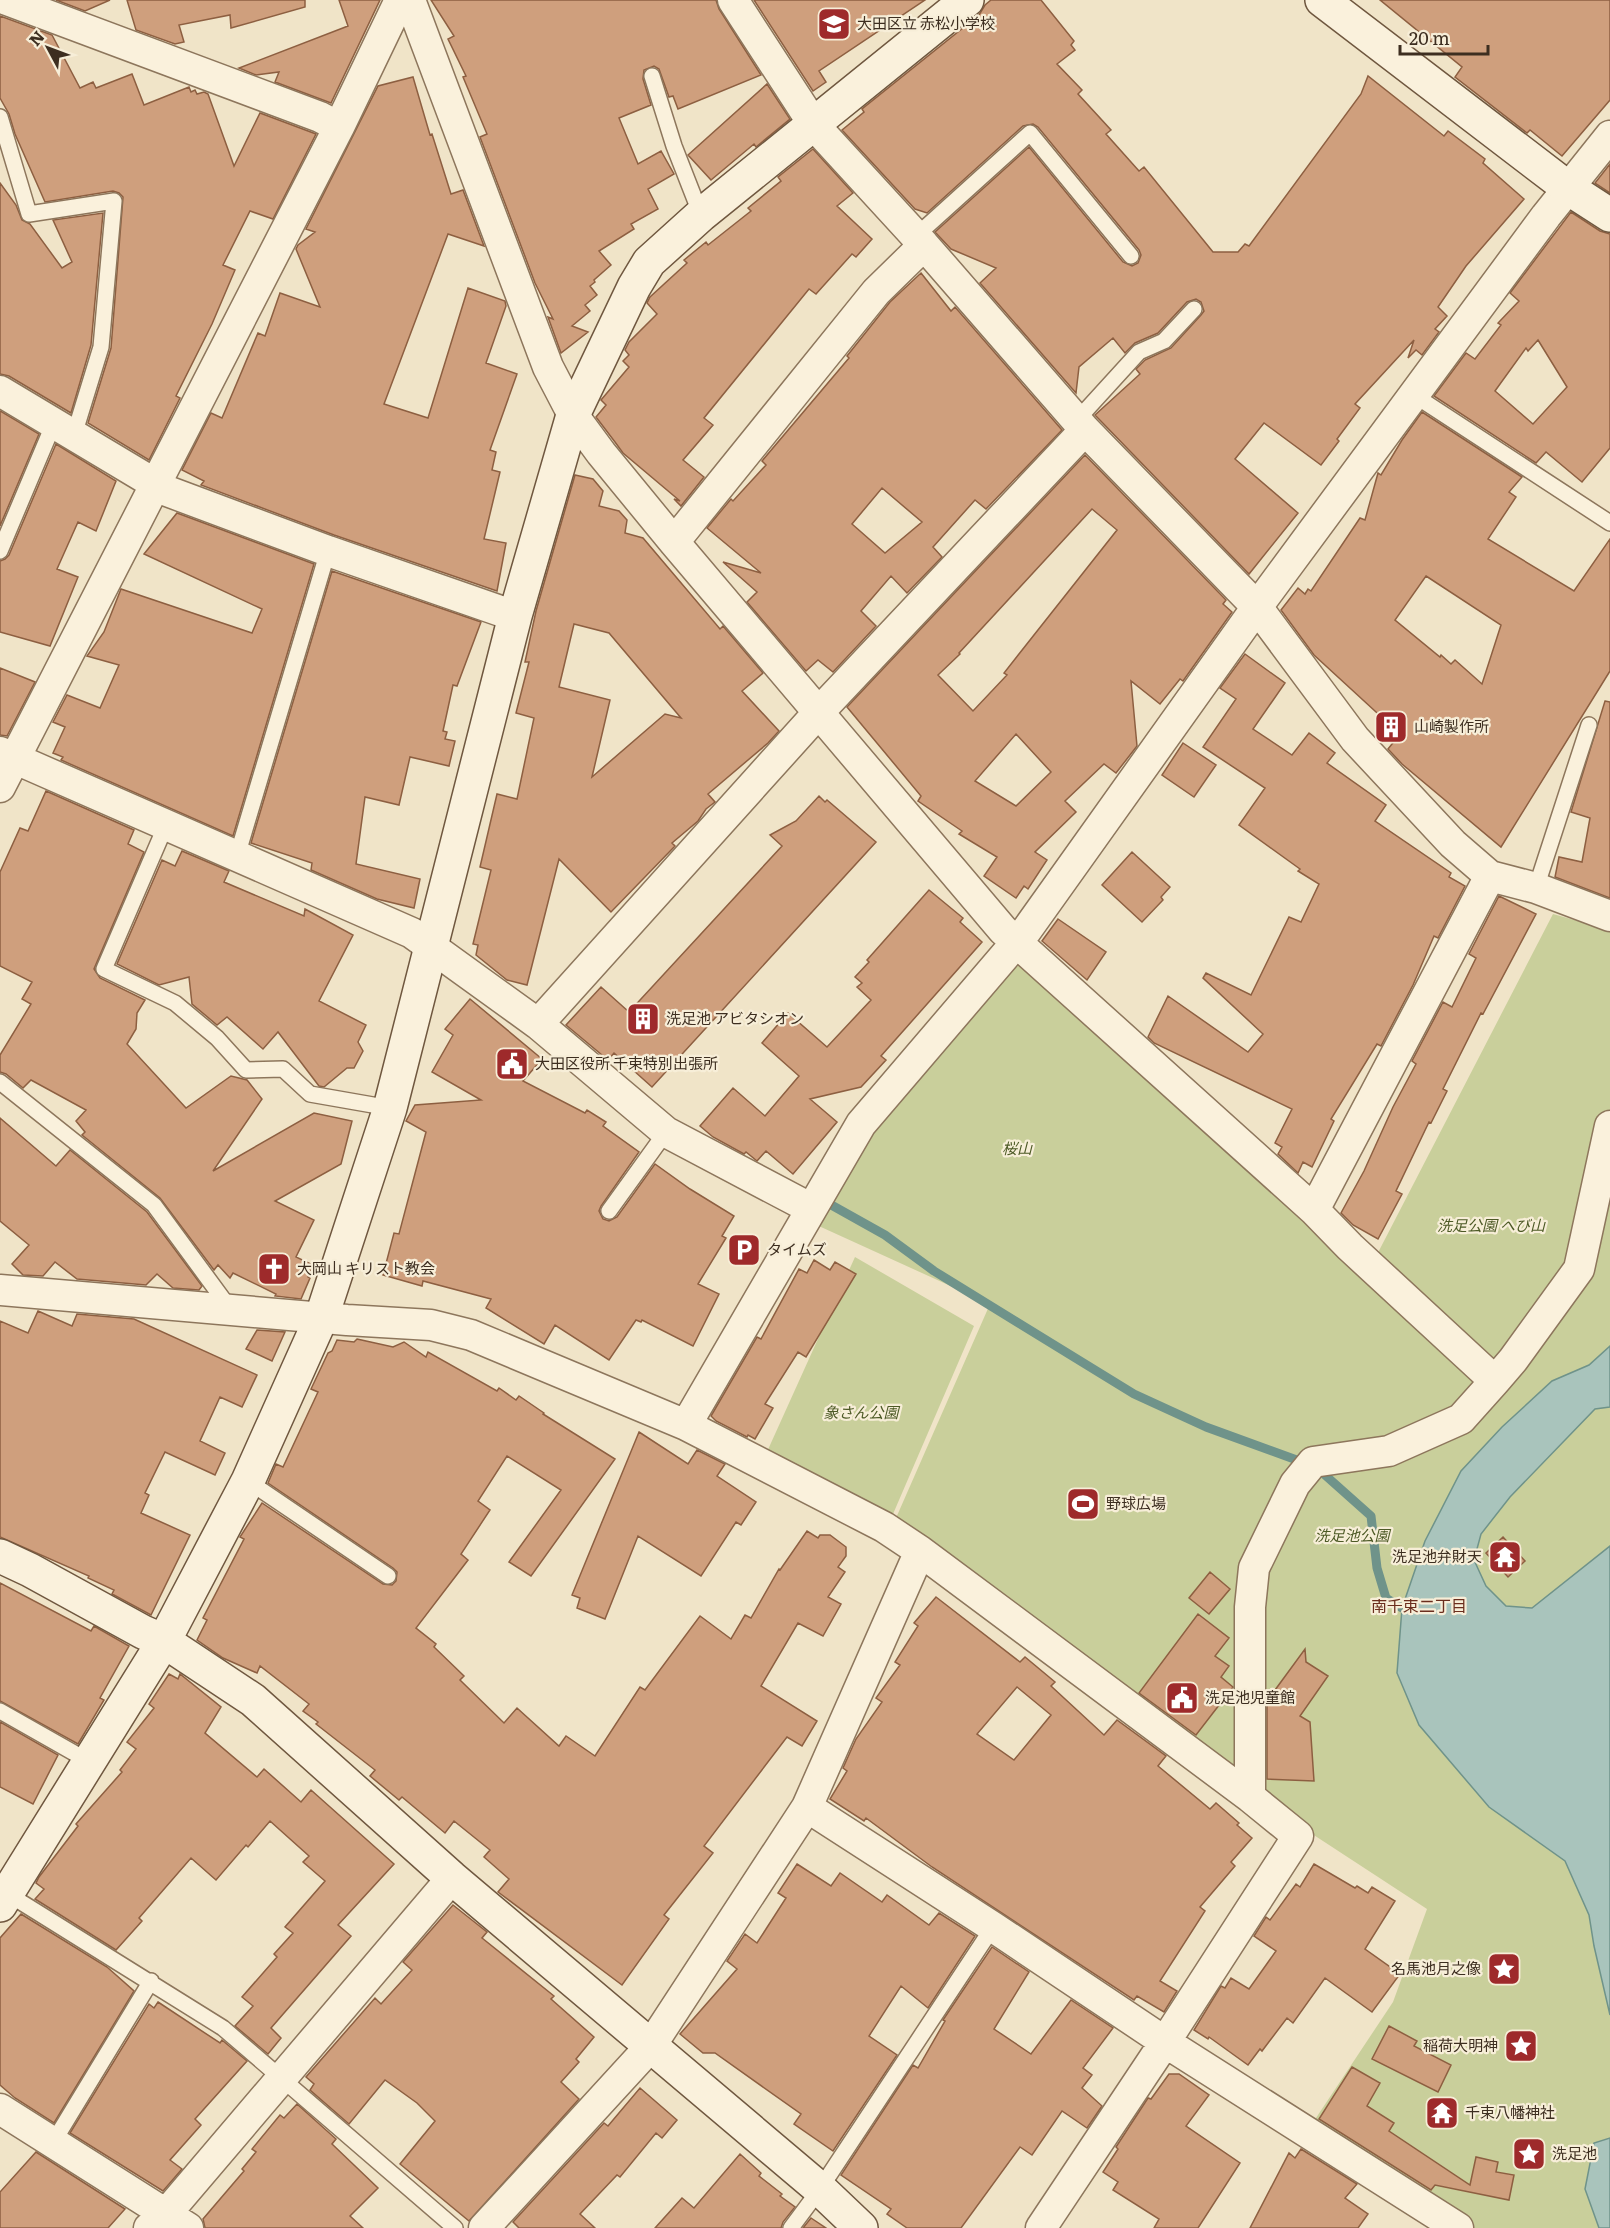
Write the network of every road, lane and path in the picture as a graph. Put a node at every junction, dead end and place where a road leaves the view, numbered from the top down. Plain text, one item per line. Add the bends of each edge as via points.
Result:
1 (6, 0) edge
2 (400, 0) edge
3 (410, 0) edge
4 (733, 0) edge
5 (967, 0) edge
6 (1322, 0) edge
7 (0, 2) edge
8 (652, 76) dead end
9 (0, 117) edge
10 (814, 125) junction
11 (339, 126) junction
12 (1610, 135) edge
13 (1568, 188) junction
14 (701, 214) junction
15 (1610, 215) edge
16 (920, 240) junction
17 (1131, 256) dead end
18 (1194, 309) dead end
19 (0, 391) edge
20 (1414, 394) junction
21 (573, 415) junction
22 (1081, 425) junction
23 (64, 429) junction
24 (156, 484) junction
25 (1610, 523) edge
26 (674, 542) junction
27 (0, 551) edge
28 (328, 551) junction
29 (1257, 607) junction
30 (515, 616) junction
31 (818, 713) junction
32 (1588, 725) dead end
33 (7, 755) edge
34 (0, 787) edge
35 (166, 825) junction
36 (237, 856) junction
37 (1490, 876) junction
38 (1536, 888) junction
39 (1610, 916) edge
40 (1017, 942) junction
41 (431, 947) junction
42 (538, 1024) junction
43 (0, 1082) edge
44 (390, 1108) junction
45 (1610, 1126) edge
46 (666, 1132) junction
47 (810, 1208) junction
48 (1314, 1210) junction
49 (609, 1211) dead end
50 (0, 1290) edge
51 (231, 1310) junction
52 (322, 1316) junction
53 (1496, 1381) junction
54 (686, 1425) junction
55 (248, 1480) junction
56 (920, 1551) junction
57 (0, 1556) edge
58 (388, 1576) dead end
59 (164, 1641) junction
60 (0, 1712) edge
61 (90, 1762) junction
62 (1250, 1797) junction
63 (807, 1807) junction
64 (452, 1878) junction
65 (4, 1899) edge
66 (993, 1927) junction
67 (151, 1981) junction
68 (1165, 2042) junction
69 (651, 2047) junction
70 (281, 2079) junction
71 (0, 2109) edge
72 (54, 2141) junction
73 (820, 2189) junction
74 (168, 2223) edge
75 (489, 2226) edge
76 (455, 2228) edge
77 (791, 2228) edge
78 (861, 2228) edge
79 (1041, 2228) edge
80 (1458, 2228) edge

1 - 7 street
1 - 11 street
2 - 11 street
3 - 21 street via 548,367
4 - 10 street
5 - 10 street
6 - 13 street
8 - 14 lane
9 - 23 lane via 29,214 114,201 101,347
10 - 14 street
10 - 16 street
11 - 24 street
12 - 13 street
13 - 15 street
13 - 20 street
14 - 21 street via 649,262
16 - 17 lane via 1030,133
16 - 22 street
16 - 26 street
18 - 22 lane via 1164,341 1140,352
19 - 23 street
20 - 25 lane
20 - 29 street
21 - 26 street
21 - 30 street
22 - 29 street
22 - 31 street
23 - 24 street
23 - 27 lane
24 - 28 street
24 - 33 street
26 - 31 street
28 - 30 street
28 - 36 lane
29 - 37 street via 1355,739 1453,844
29 - 40 street
30 - 41 street
31 - 40 street
31 - 42 street
32 - 38 lane
33 - 34 street
33 - 35 street
35 - 36 street
35 - 44 lane via 104,969 175,1003 217,1038 246,1070 283,1069 310,1094
36 - 41 street via 396,925
37 - 38 street
37 - 48 street
38 - 39 street
40 - 47 street via 861,1124
40 - 48 street
41 - 42 street
41 - 44 street
42 - 46 street
43 - 51 lane via 154,1204
44 - 52 street
45 - 53 street via 1579,1269
46 - 47 street
46 - 49 lane
47 - 54 street
48 - 53 street
50 - 51 street
51 - 52 street
52 - 54 street via 431,1325 471,1335
52 - 55 street
53 - 62 street via 1461,1419 1389,1450 1304,1473 1254,1568 1250,1606
54 - 56 street via 884,1527
55 - 58 lane
55 - 59 street
56 - 62 street
56 - 63 street
57 - 59 street
59 - 61 street
59 - 64 street via 253,1700
60 - 61 lane
61 - 65 street
62 - 68 street via 1298,1836
63 - 66 street
63 - 69 street
64 - 69 street
64 - 70 street
65 - 67 lane
66 - 68 street
66 - 73 lane
67 - 70 lane via 223,2028
67 - 72 lane
68 - 79 street
68 - 80 street
69 - 73 street
69 - 75 street
70 - 74 street
70 - 76 lane
71 - 72 street
72 - 74 street
73 - 77 lane
73 - 78 street

